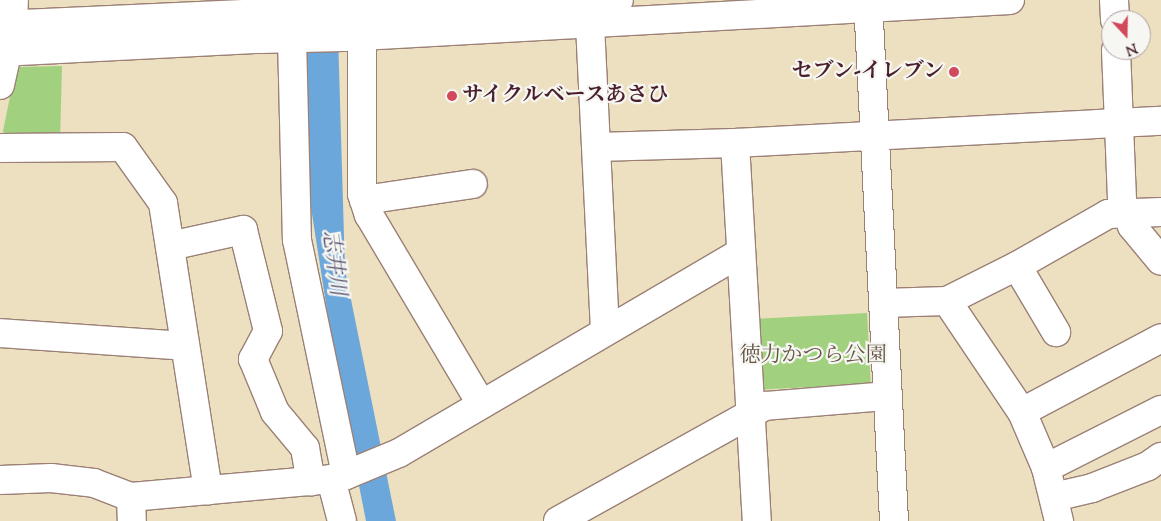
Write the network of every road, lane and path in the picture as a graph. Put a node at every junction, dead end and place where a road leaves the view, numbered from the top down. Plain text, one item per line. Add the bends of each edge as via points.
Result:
1 (620, 0) edge
2 (1010, 0) edge
3 (499, 4) edge
4 (868, 4) edge
5 (599, 7) edge
6 (152, 9) edge
7 (9, 17) edge
8 (259, 17) edge
9 (355, 19) edge
10 (295, 29) junction
11 (4, 52) edge
12 (1116, 60) edge
13 (0, 85) edge
14 (1161, 121) edge
15 (1119, 123) junction
16 (874, 134) junction
17 (735, 143) junction
18 (597, 147) junction
19 (0, 148) edge
20 (473, 184) dead end
21 (364, 200) junction
22 (1161, 212) edge
23 (1127, 214) junction
24 (170, 246) junction
25 (740, 253) junction
26 (1161, 261) edge
27 (1017, 266) junction
28 (947, 301) junction
29 (883, 303) junction
30 (605, 330) junction
31 (1056, 332) dead end
32 (0, 333) edge
33 (1161, 338) edge
34 (185, 346) junction
35 (887, 396) junction
36 (481, 404) junction
37 (1161, 410) edge
38 (1022, 412) junction
39 (750, 413) junction
40 (1161, 457) edge
41 (1046, 468) junction
42 (329, 478) junction
43 (0, 480) edge
44 (208, 490) junction
45 (132, 509) edge
46 (1056, 509) edge
47 (342, 521) edge
48 (558, 521) edge
49 (757, 521) edge
50 (894, 521) edge

1 - 5 street
2 - 4 street
3 - 5 street
3 - 9 street
4 - 5 street
4 - 16 street
5 - 9 street
5 - 18 street
6 - 7 street
6 - 8 street
7 - 11 street
8 - 10 street
8 - 11 street
9 - 10 street
9 - 21 street
10 - 42 street via 297,240
11 - 13 street
12 - 15 street
14 - 15 street
15 - 16 street
15 - 23 street via 1122,201
16 - 17 street
16 - 29 street
17 - 18 street
17 - 25 street
18 - 30 street
19 - 24 street via 123,147 164,203
20 - 21 street
21 - 36 street via 369,215
22 - 23 street
23 - 26 street via 1132,226
23 - 27 street via 1108,214
24 - 34 street
24 - 42 street via 243,230 268,331 253,360 274,412
25 - 30 street
25 - 39 street
27 - 28 street
27 - 31 street
28 - 29 street
28 - 38 street
29 - 35 street
30 - 36 street
32 - 34 street
33 - 38 street
34 - 44 street
35 - 39 street via 765,406
35 - 50 street
36 - 42 street via 399,453
37 - 41 street
38 - 41 street
39 - 48 street
39 - 49 street
40 - 46 street via 1148,466 1092,488
41 - 46 street
42 - 44 street
42 - 47 street
43 - 45 street via 51,478 94,483
44 - 45 street

